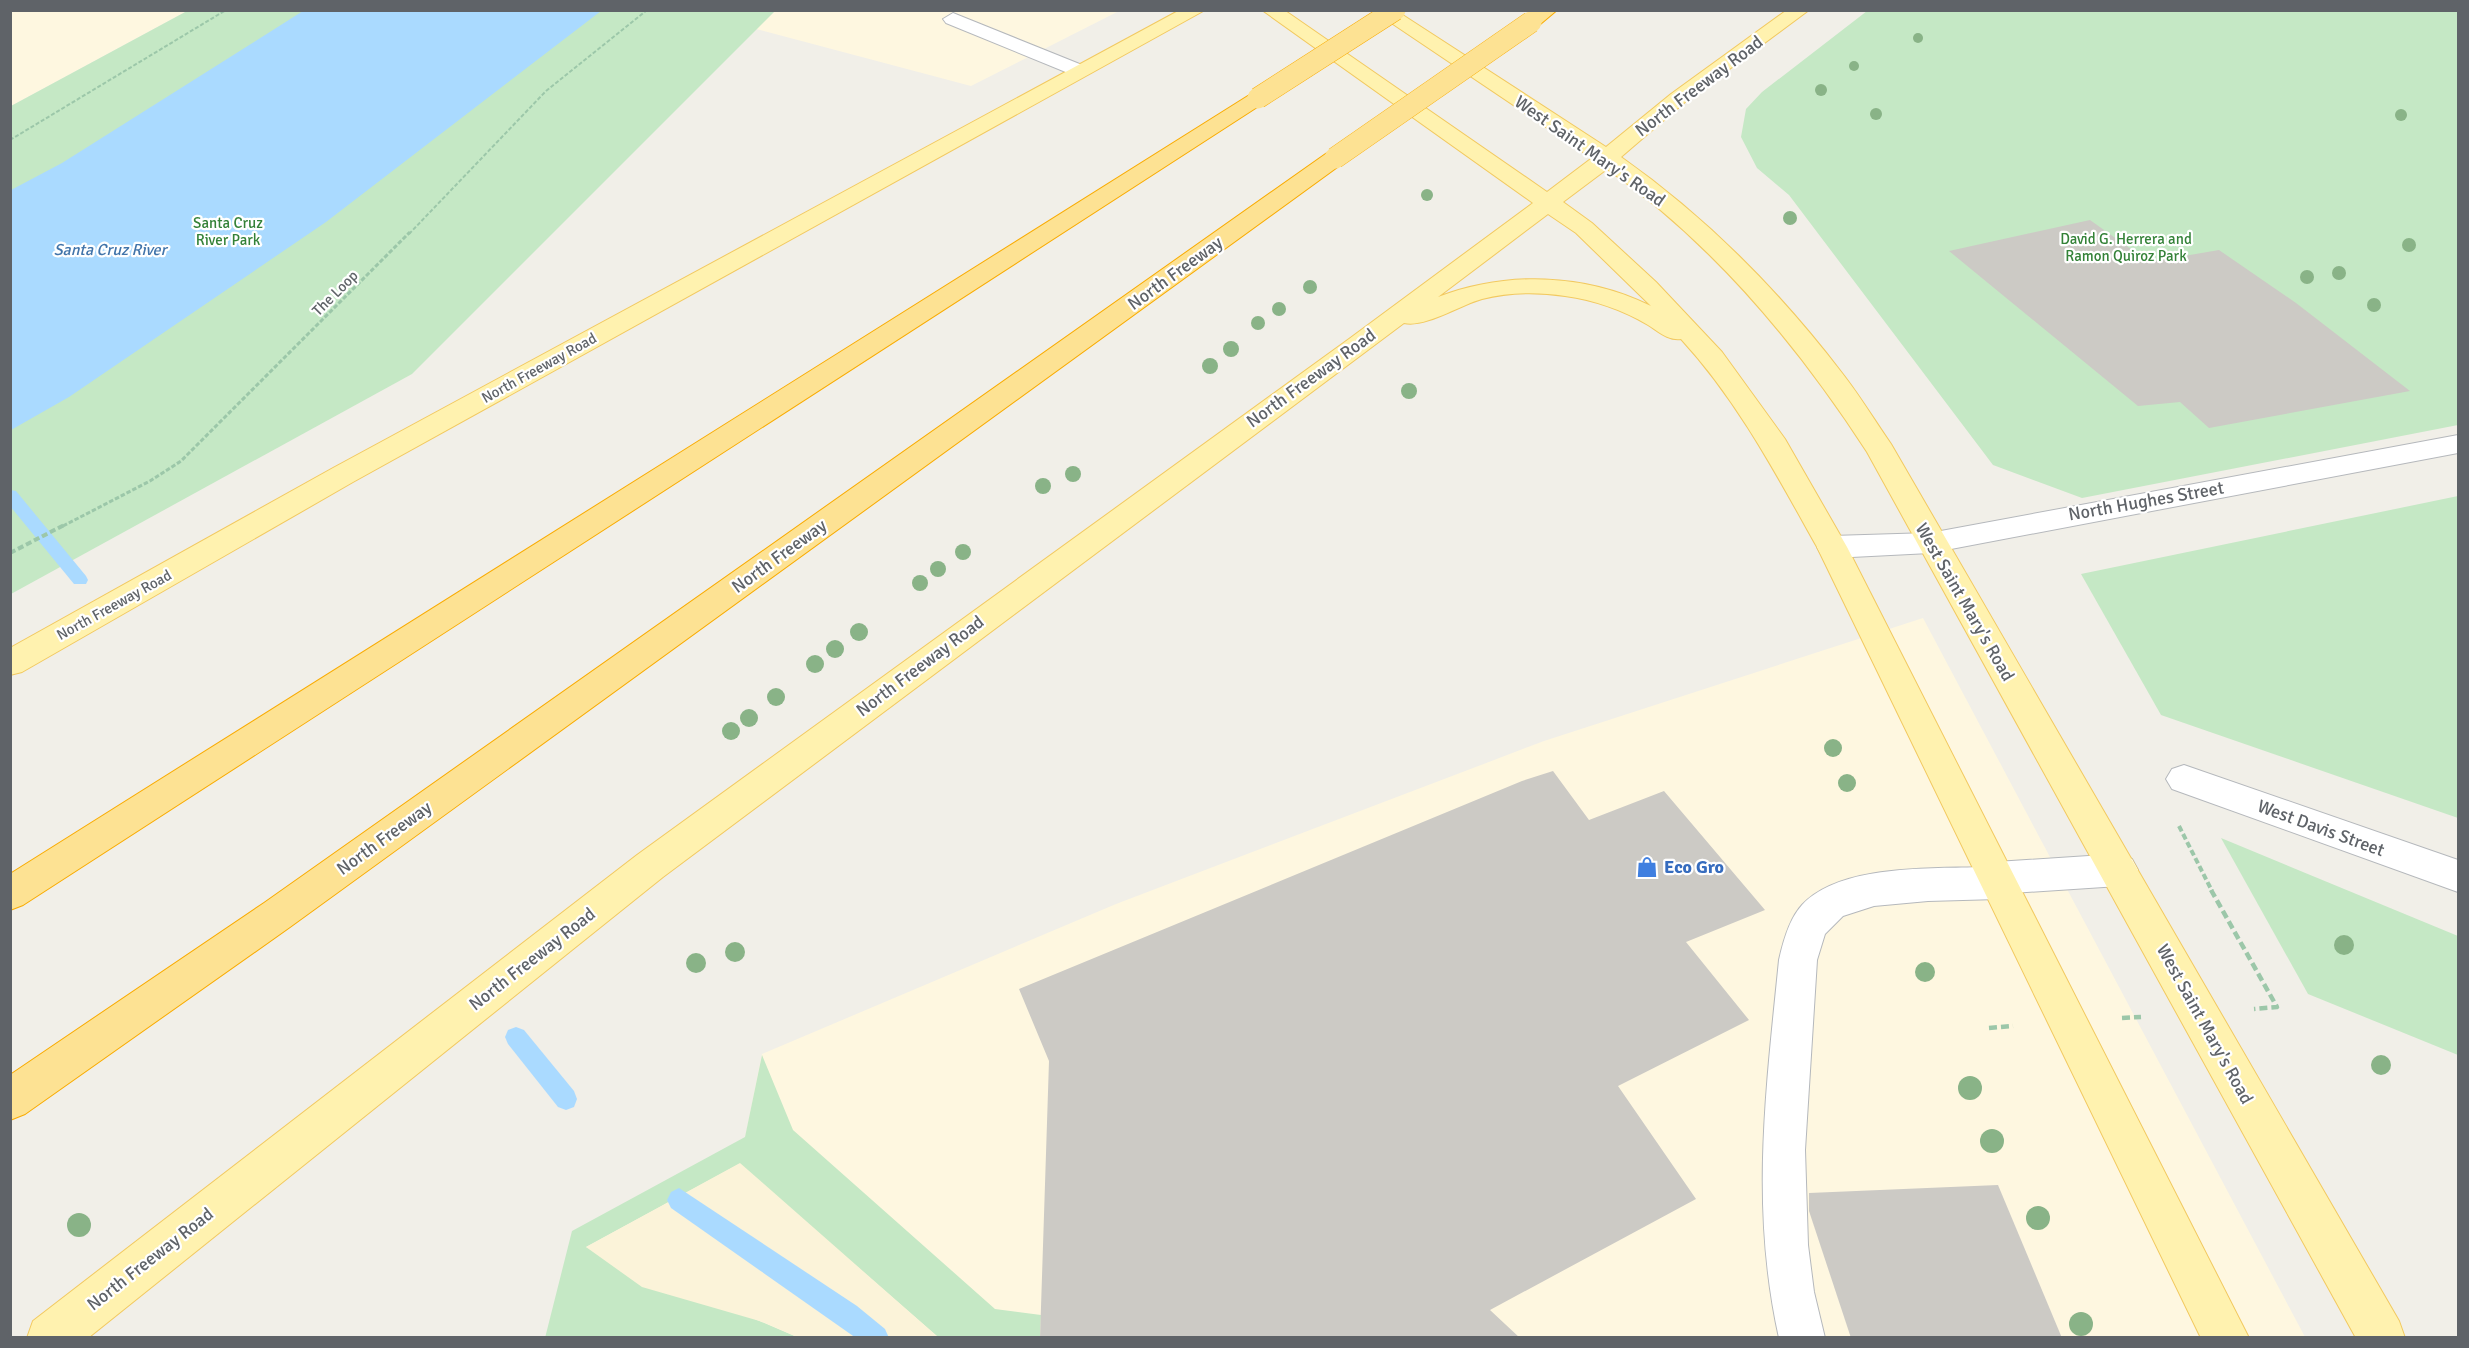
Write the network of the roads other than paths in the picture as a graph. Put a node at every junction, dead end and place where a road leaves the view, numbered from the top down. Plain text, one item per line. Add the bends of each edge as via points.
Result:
1 (1196, 10) edge
2 (1271, 10) edge
3 (1381, 10) edge
4 (1395, 10) edge
5 (1800, 10) edge
6 (1539, 16) edge
7 (953, 19) dead end
8 (1080, 71) junction
9 (1607, 158) junction
10 (1547, 202) junction
11 (1358, 345) junction
12 (1713, 358) junction
13 (2458, 444) edge
14 (1930, 543) junction
15 (1832, 547) junction
16 (10, 663) edge
17 (2184, 779) dead end
18 (190, 783) junction
19 (2119, 870) junction
20 (2458, 876) edge
21 (1997, 881) junction
22 (10, 886) edge
23 (10, 894) edge
24 (277, 915) junction
25 (10, 1100) edge
26 (10, 1118) edge
27 (50, 1338) edge
28 (1802, 1338) edge
29 (2226, 1338) edge
30 (2382, 1338) edge

1 - 8 main road, North Freeway Road
2 - 10 main road
3 - 9 main road, West Saint Mary's Road
4 - 18 highway, bridge
5 - 9 main road, North Freeway Road via 1678,98
6 - 24 highway, North Freeway, bridge
7 - 8 street
8 - 16 main road, North Freeway Road
9 - 10 main road, North Freeway Road
9 - 14 main road, West Saint Mary's Road via 1650,188 1697,229 1789,324 1834,380 1881,451
10 - 11 main road, North Freeway Road
10 - 12 main road via 1584,228 1624,265
11 - 12 main road via 1460,298 1500,288 1550,287 1607,298 1636,310 1670,327
11 - 27 main road, North Freeway Road via 650,866
12 - 15 main road via 1771,439
13 - 14 street, North Hughes Street
14 - 15 street, North Hughes Street
14 - 19 main road, West Saint Mary's Road
15 - 21 main road
17 - 20 street, West Davis Street
18 - 22 highway
18 - 23 highway
19 - 21 street
19 - 30 main road, West Saint Mary's Road
21 - 28 street via 1853,894 1816,915 1806,932 1798,960 1781,1208
21 - 29 main road
24 - 25 highway, North Freeway
24 - 26 highway

